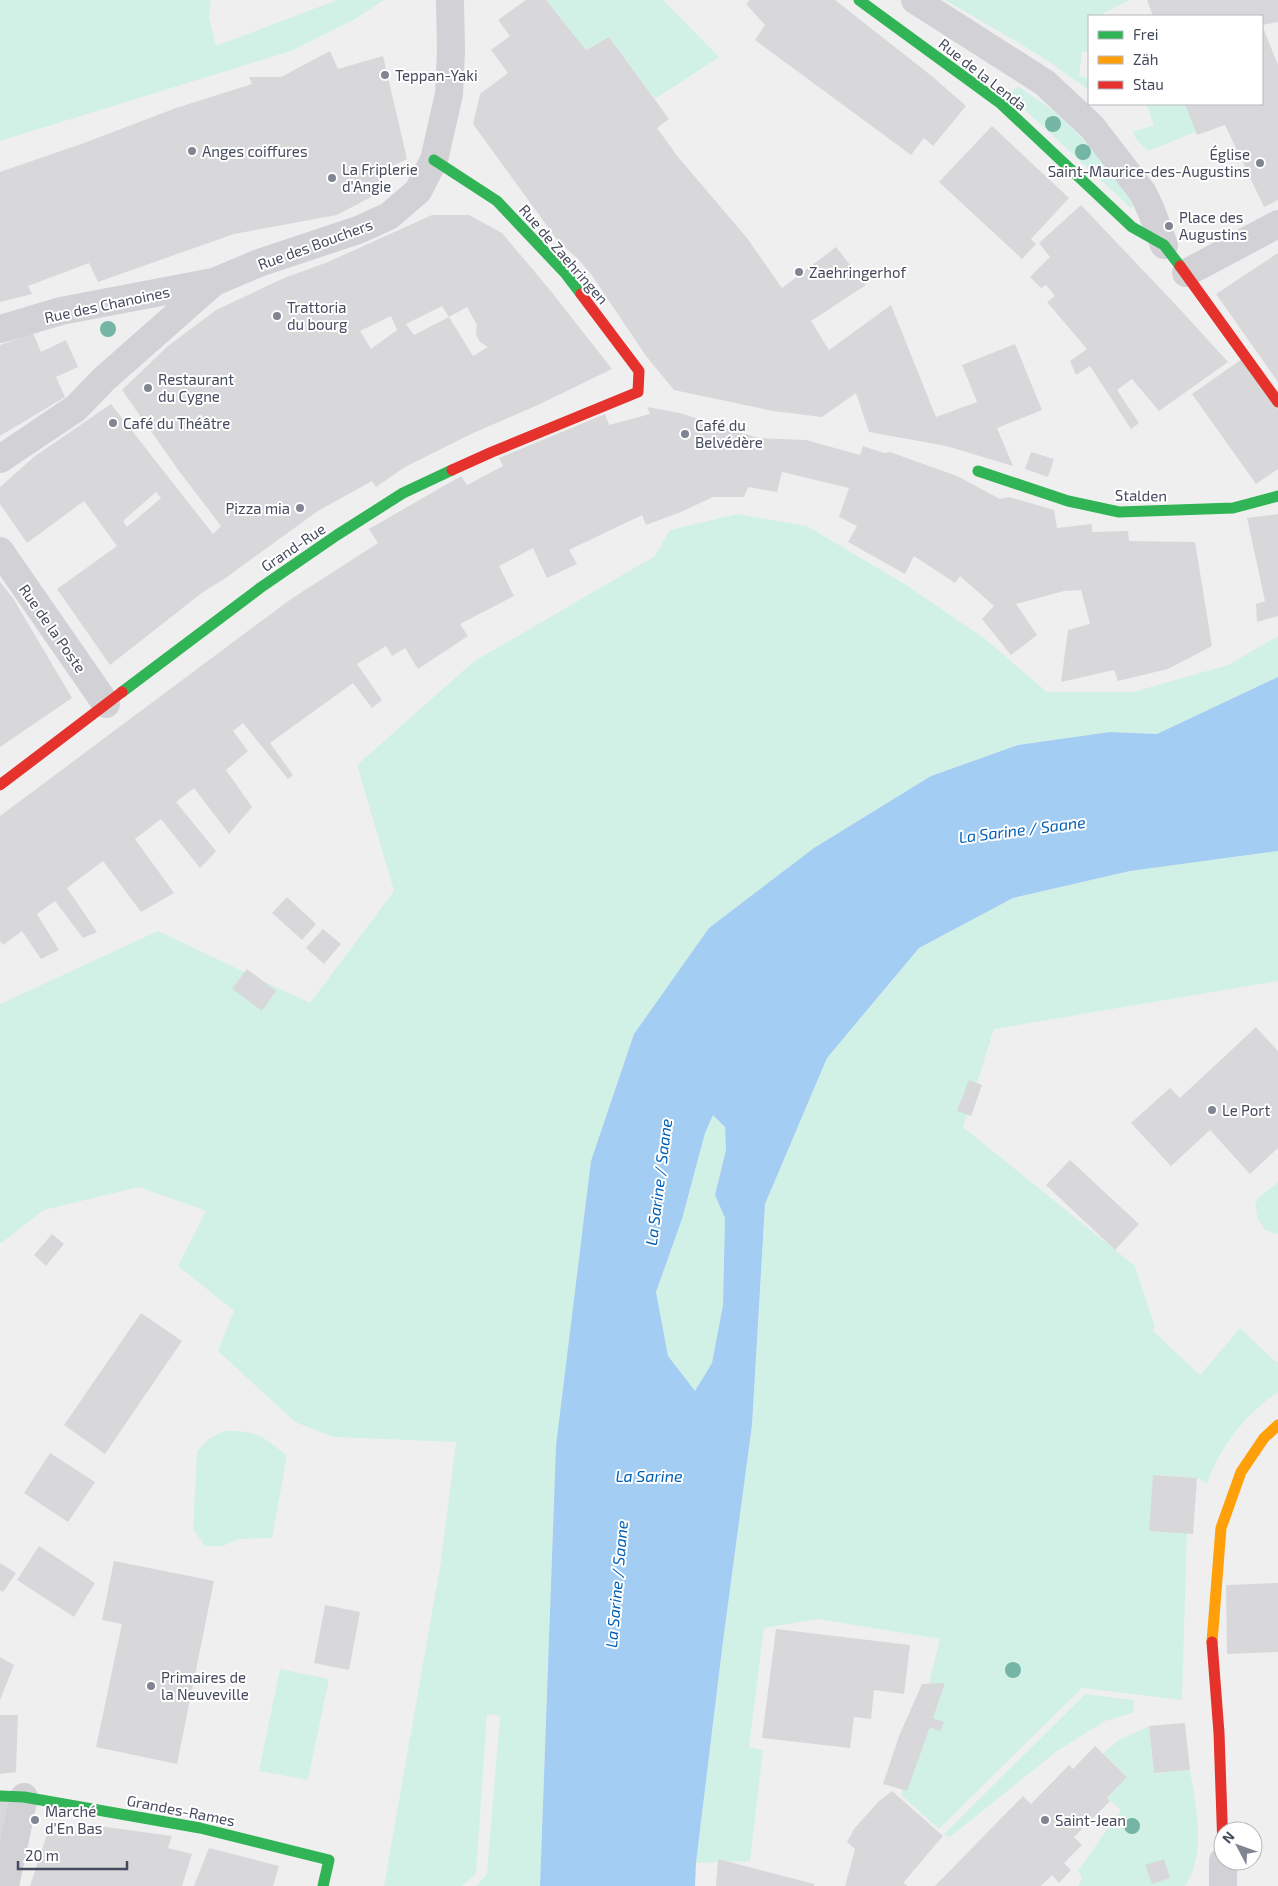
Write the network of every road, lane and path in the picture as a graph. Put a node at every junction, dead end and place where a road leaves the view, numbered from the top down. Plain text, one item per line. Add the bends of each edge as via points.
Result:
1 (450, 0) edge
2 (859, 0) edge
3 (915, 0) edge
4 (434, 160) junction
5 (1278, 224) edge
6 (1164, 245) junction
7 (1186, 273) junction
8 (214, 282) junction
9 (0, 329) edge
10 (638, 392) joint
11 (1278, 402) edge
12 (0, 459) edge
13 (978, 471) dead end
14 (1278, 496) edge
15 (0, 551) edge
16 (106, 704) junction
17 (0, 786) edge
18 (1278, 1425) edge
19 (12, 1796) edge
20 (1222, 1821) edge
21 (5, 1886) edge
22 (323, 1886) edge

1 - 4 street, Rue des Bouchers via 449,94
2 - 6 street, Rue de la Lenda via 1000,103 1132,227
3 - 6 street via 1044,84 1092,127 1142,193
4 - 8 street, Rue des Bouchers via 418,191 389,216
4 - 10 street, Rue de Zaehringen via 498,201 564,273 639,371
5 - 7 street
6 - 7 street, Rue de la Lenda
7 - 11 street, Rue de la Lenda
8 - 9 street, Rue des Chanoines via 61,312
8 - 12 street, Rue des Bouchers via 104,379 76,408
10 - 16 street, Grand-Rue via 492,452 403,493 260,588
13 - 14 street, Stalden via 1068,501 1119,512 1233,508
15 - 16 street, Rue de la Poste
16 - 17 street, Grand-Rue
18 - 20 street via 1264,1438 1242,1472 1221,1528 1212,1646
19 - 21 street
19 - 22 street, Grandes-Rames via 207,1829 329,1860

